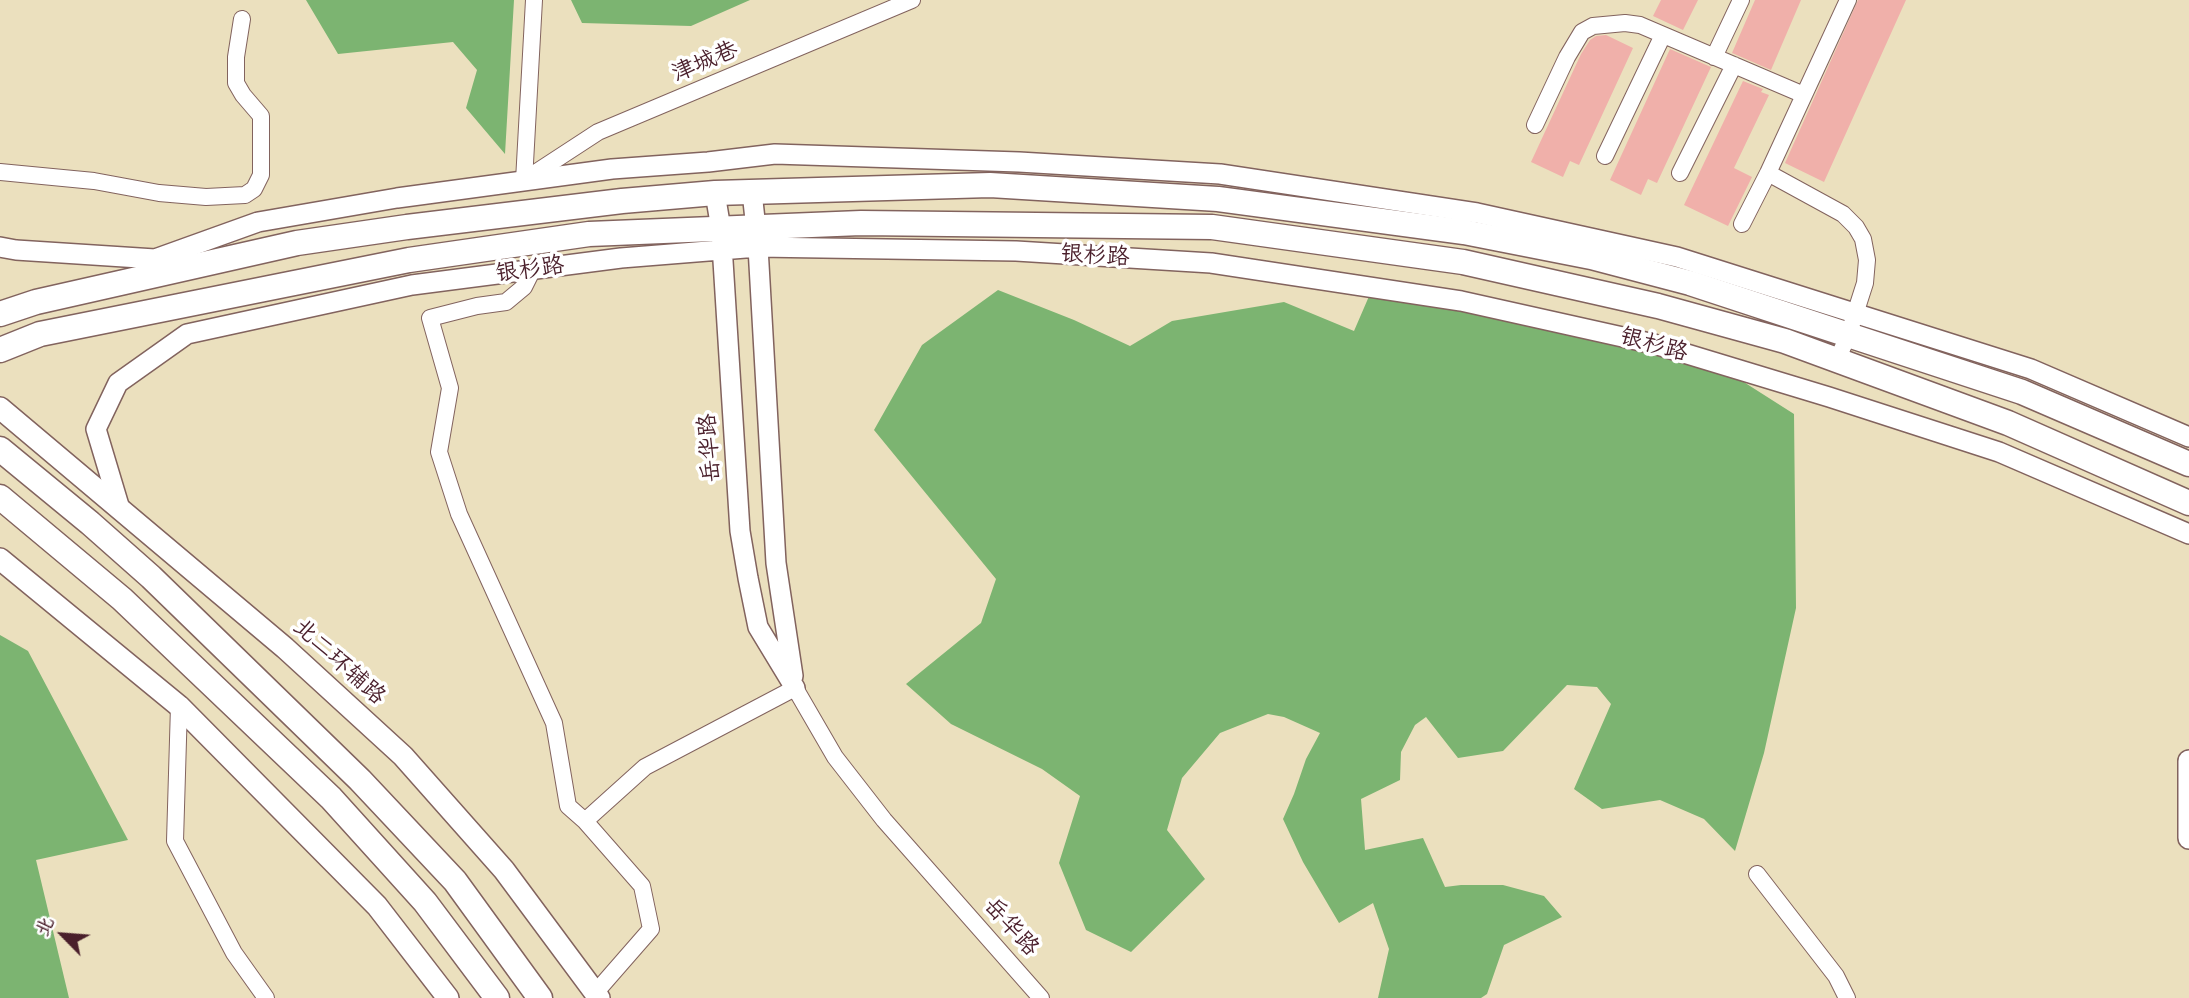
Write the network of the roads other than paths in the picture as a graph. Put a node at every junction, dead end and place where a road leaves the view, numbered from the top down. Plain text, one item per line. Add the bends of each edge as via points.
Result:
1 (534, 0) edge
2 (912, 0) edge
3 (1741, 0) edge
4 (1847, 0) edge
5 (242, 19) dead end
6 (1663, 35) junction
7 (1714, 57) junction
8 (1734, 65) junction
9 (1804, 95) junction
10 (1535, 125) dead end
11 (1605, 156) dead end
12 (0, 173) edge
13 (1680, 173) dead end
14 (1768, 173) junction
15 (524, 181) junction
16 (752, 192) junction
17 (715, 193) junction
18 (1742, 224) dead end
19 (757, 237) junction
20 (722, 240) junction
21 (297, 243) junction
22 (0, 247) edge
23 (155, 259) junction
24 (533, 269) junction
25 (0, 314) edge
26 (1852, 324) junction
27 (0, 350) edge
28 (1837, 360) junction
29 (0, 408) edge
30 (2189, 437) edge
31 (0, 449) edge
32 (2189, 464) edge
33 (0, 497) edge
34 (2189, 503) edge
35 (120, 509) junction
36 (2189, 534) edge
37 (0, 559) edge
38 (795, 688) junction
39 (179, 706) junction
40 (2189, 761) edge
41 (585, 821) junction
42 (2189, 838) edge
43 (1757, 874) dead end
44 (598, 995) edge
45 (266, 998) edge
46 (448, 998) edge
47 (497, 998) edge
48 (540, 998) edge
49 (1041, 998) edge
50 (1847, 998) edge

1 - 15 street
2 - 15 street, 津城巷 via 598,132
3 - 7 street
4 - 9 street
5 - 12 street via 236,83 261,116 261,175 254,190 245,195 206,197
6 - 7 street
6 - 10 street via 1625,23 1593,26 1582,32
6 - 11 street
7 - 8 street
8 - 9 street
8 - 13 street
9 - 14 street
14 - 18 street
14 - 26 street via 1843,214 1863,239 1865,283
15 - 23 street via 258,222
15 - 26 street via 775,154 1220,174 1477,213 1677,257
16 - 17 main road
16 - 19 street, 岳华路
16 - 26 main road via 990,185 1218,199 1464,232 1591,257
17 - 20 street, 岳华路
17 - 21 main road
19 - 20 main road, 银杉路
19 - 28 main road, 银杉路 via 861,223 1212,227 1463,262 1658,306
19 - 36 street, 银杉路 via 1211,263 1461,300 1654,344 1934,431 1999,452
19 - 38 street, 岳华路 via 776,563
20 - 24 street, 银杉路
20 - 27 main road, 银杉路 via 589,234 409,260 40,334
20 - 38 street, 岳华路 via 740,531 758,627
21 - 23 main road
21 - 25 main road
22 - 23 street
24 - 35 street, 银杉路 via 412,285 187,334 118,383 96,429
24 - 41 street via 524,287 506,302 430,317 450,388 439,453 459,514 554,723 568,806
26 - 28 street
26 - 30 street via 2031,369
26 - 32 main road
28 - 34 main road, 银杉路 via 2008,423
29 - 35 main road, 北二环辅路
31 - 48 main road via 151,577 360,780 455,881
33 - 47 main road via 122,599 331,799 425,902
35 - 44 main road, 北二环辅路 via 285,648 403,756 504,870
37 - 39 main road
38 - 41 street via 645,768
38 - 49 street, 岳华路 via 835,757 884,820
39 - 45 street via 175,841 234,953
39 - 46 main road via 377,906
40 - 42 main road
41 - 44 street via 642,886 651,929
43 - 50 street via 1836,976

